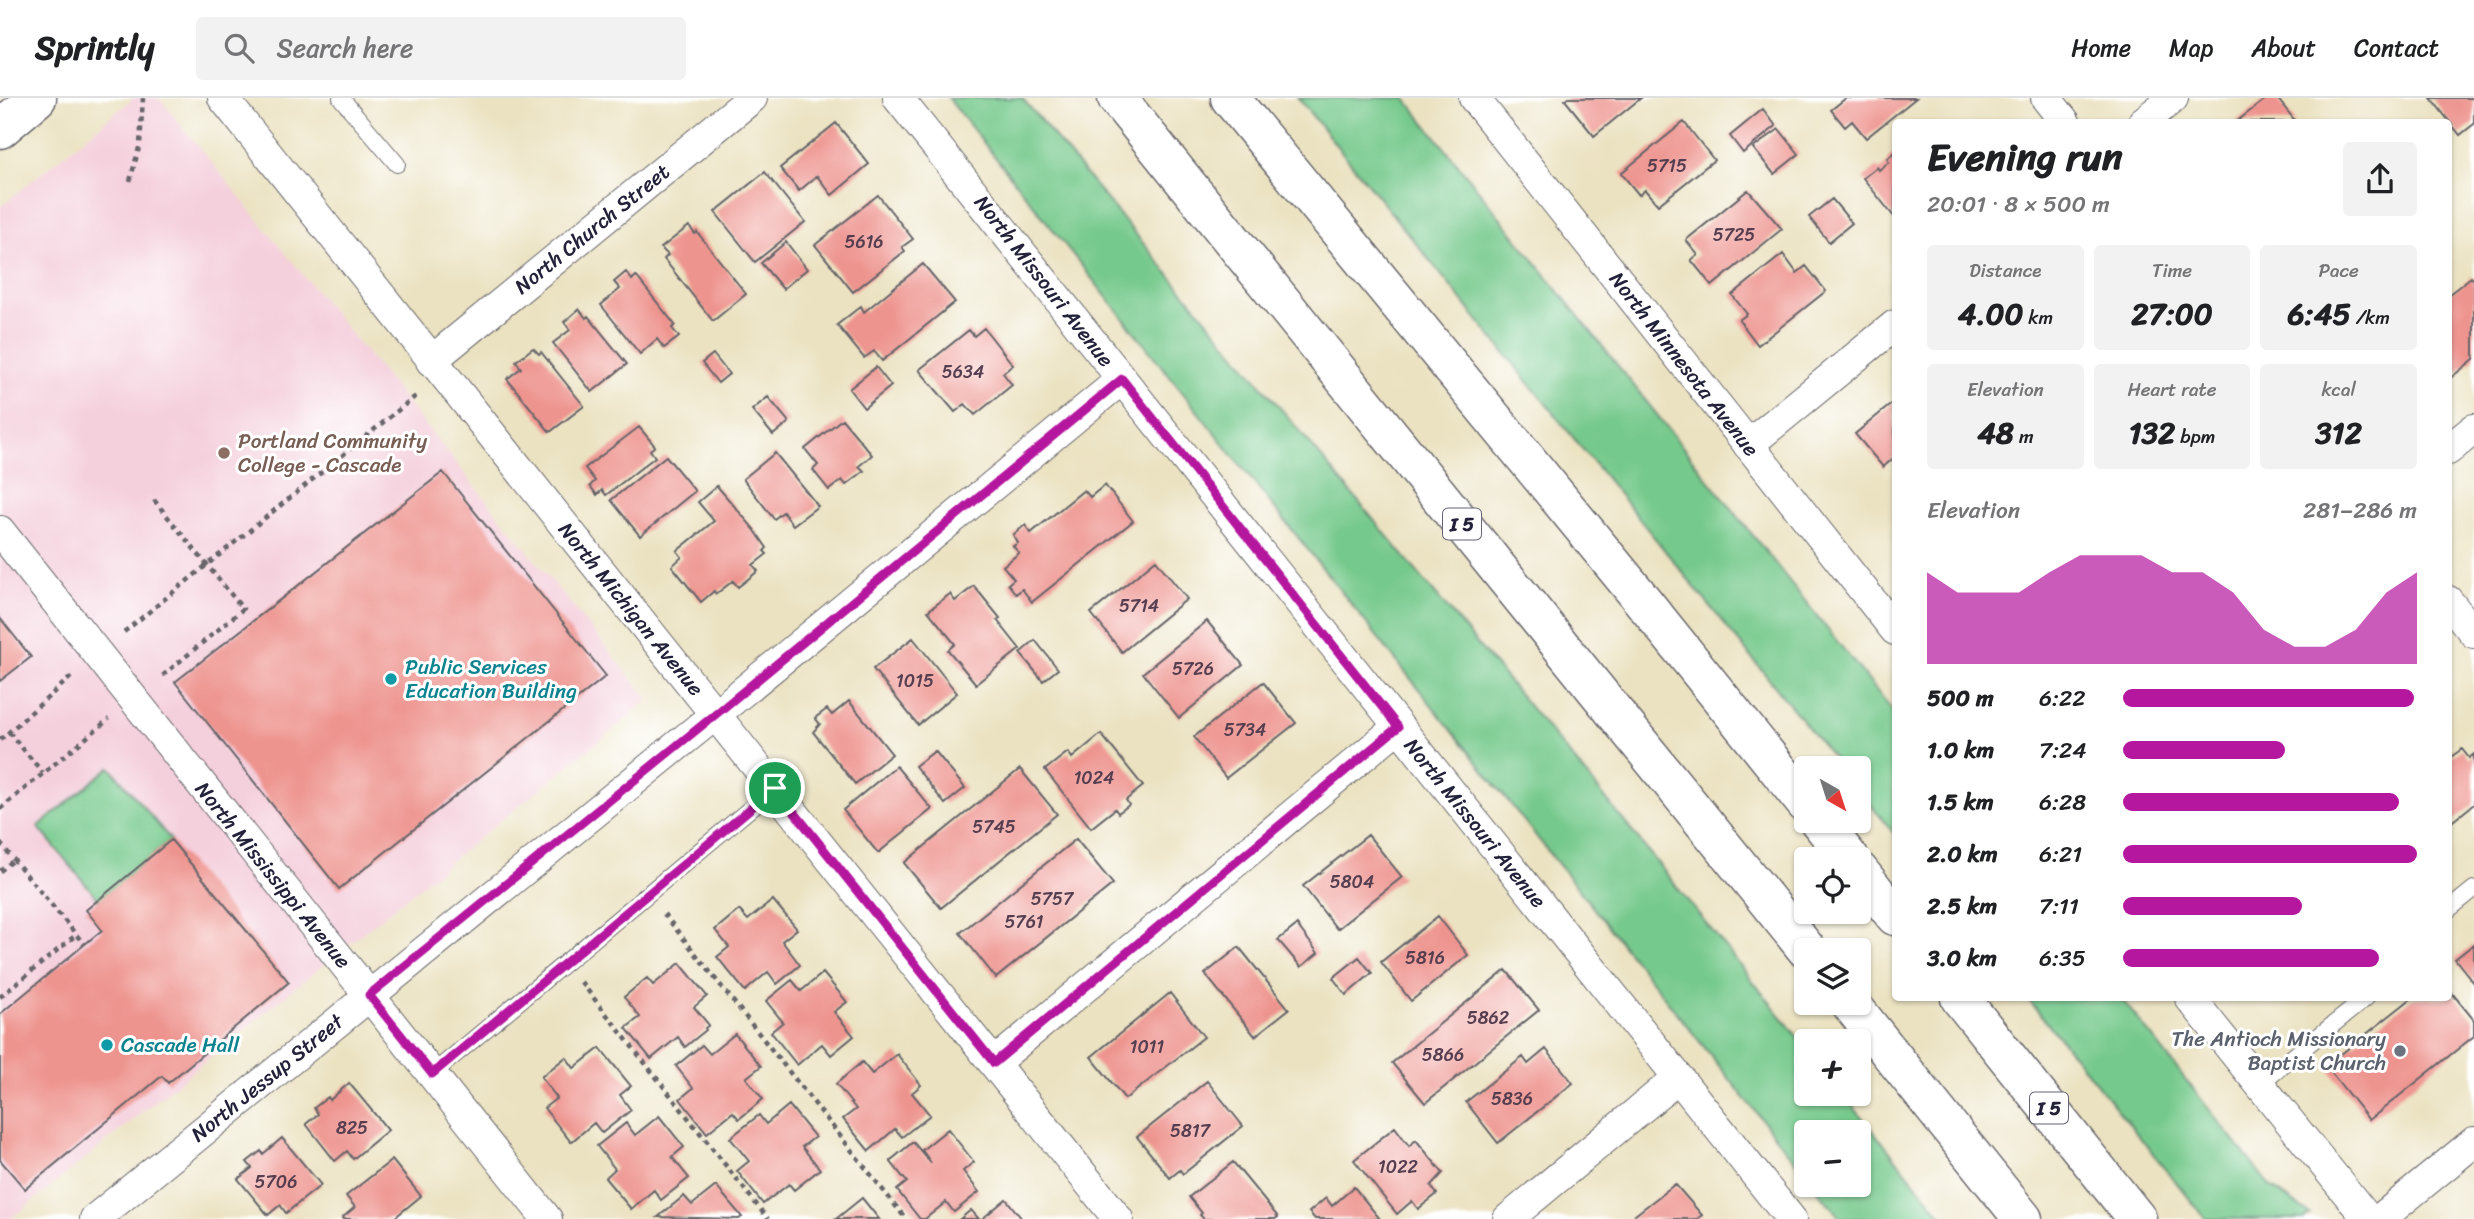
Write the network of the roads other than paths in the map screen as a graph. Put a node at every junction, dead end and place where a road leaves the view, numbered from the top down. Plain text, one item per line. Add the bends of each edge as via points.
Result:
1 (37, 98) edge
2 (341, 98) edge
3 (752, 98) edge
4 (898, 98) edge
5 (1117, 98) edge
6 (1230, 98) edge
7 (1474, 98) edge
8 (2046, 98) edge
9 (2173, 98) edge
10 (235, 102) edge
11 (2064, 119) edge
12 (2147, 119) edge
13 (0, 129) edge
14 (397, 164) dead end
15 (1892, 327) edge
16 (437, 368) junction
17 (1122, 379) junction
18 (2474, 429) edge
19 (1748, 445) junction
20 (2452, 447) edge
21 (0, 531) edge
22 (2452, 606) edge
23 (1892, 626) edge
24 (2474, 633) edge
25 (716, 714) junction
26 (1398, 727) junction
27 (775, 788) junction
28 (1794, 789) edge
29 (1829, 833) edge
30 (1840, 847) edge
31 (1871, 886) edge
32 (2474, 889) edge
33 (2452, 907) edge
34 (1892, 912) edge
35 (1797, 938) edge
36 (369, 995) junction
37 (1962, 1001) edge
38 (2192, 1001) edge
39 (2362, 1001) edge
40 (1860, 1015) edge
41 (994, 1063) junction
42 (432, 1074) junction
43 (1678, 1078) junction
44 (2259, 1084) junction
45 (2474, 1142) edge
46 (94, 1219) edge
47 (547, 1219) edge
48 (1118, 1219) edge
49 (1508, 1219) edge
50 (1791, 1219) edge
51 (2023, 1219) edge
52 (2137, 1219) edge
53 (2368, 1219) edge
54 (2380, 1219) edge

1 - 13 main road
2 - 14 lane
3 - 16 street, North Church Street
4 - 17 street, North Missouri Avenue
5 - 35 main road, I 5
6 - 28 main road
7 - 19 street, North Minnesota Avenue
8 - 11 street
9 - 12 street
10 - 16 street, North Michigan Avenue
15 - 19 street
16 - 25 street, North Michigan Avenue
17 - 25 street, North Jessup Street
17 - 26 street, North Missouri Avenue
18 - 20 street
19 - 23 street, North Minnesota Avenue
21 - 36 street, North Mississippi Avenue via 105,647
22 - 24 street
25 - 27 street, North Michigan Avenue
25 - 36 street, North Jessup Street
26 - 41 street
26 - 43 street, North Missouri Avenue
27 - 41 street, North Michigan Avenue
27 - 42 lane
29 - 30 main road
31 - 34 main road
32 - 33 lane
36 - 42 street, North Mississippi Avenue
36 - 46 street, North Jessup Street
37 - 52 main road, I 5
38 - 44 street
39 - 44 lane
40 - 51 main road
41 - 48 street, North Michigan Avenue
42 - 47 street, North Mississippi Avenue
43 - 49 street
43 - 50 street, North Missouri Avenue
44 - 53 street
45 - 54 street

